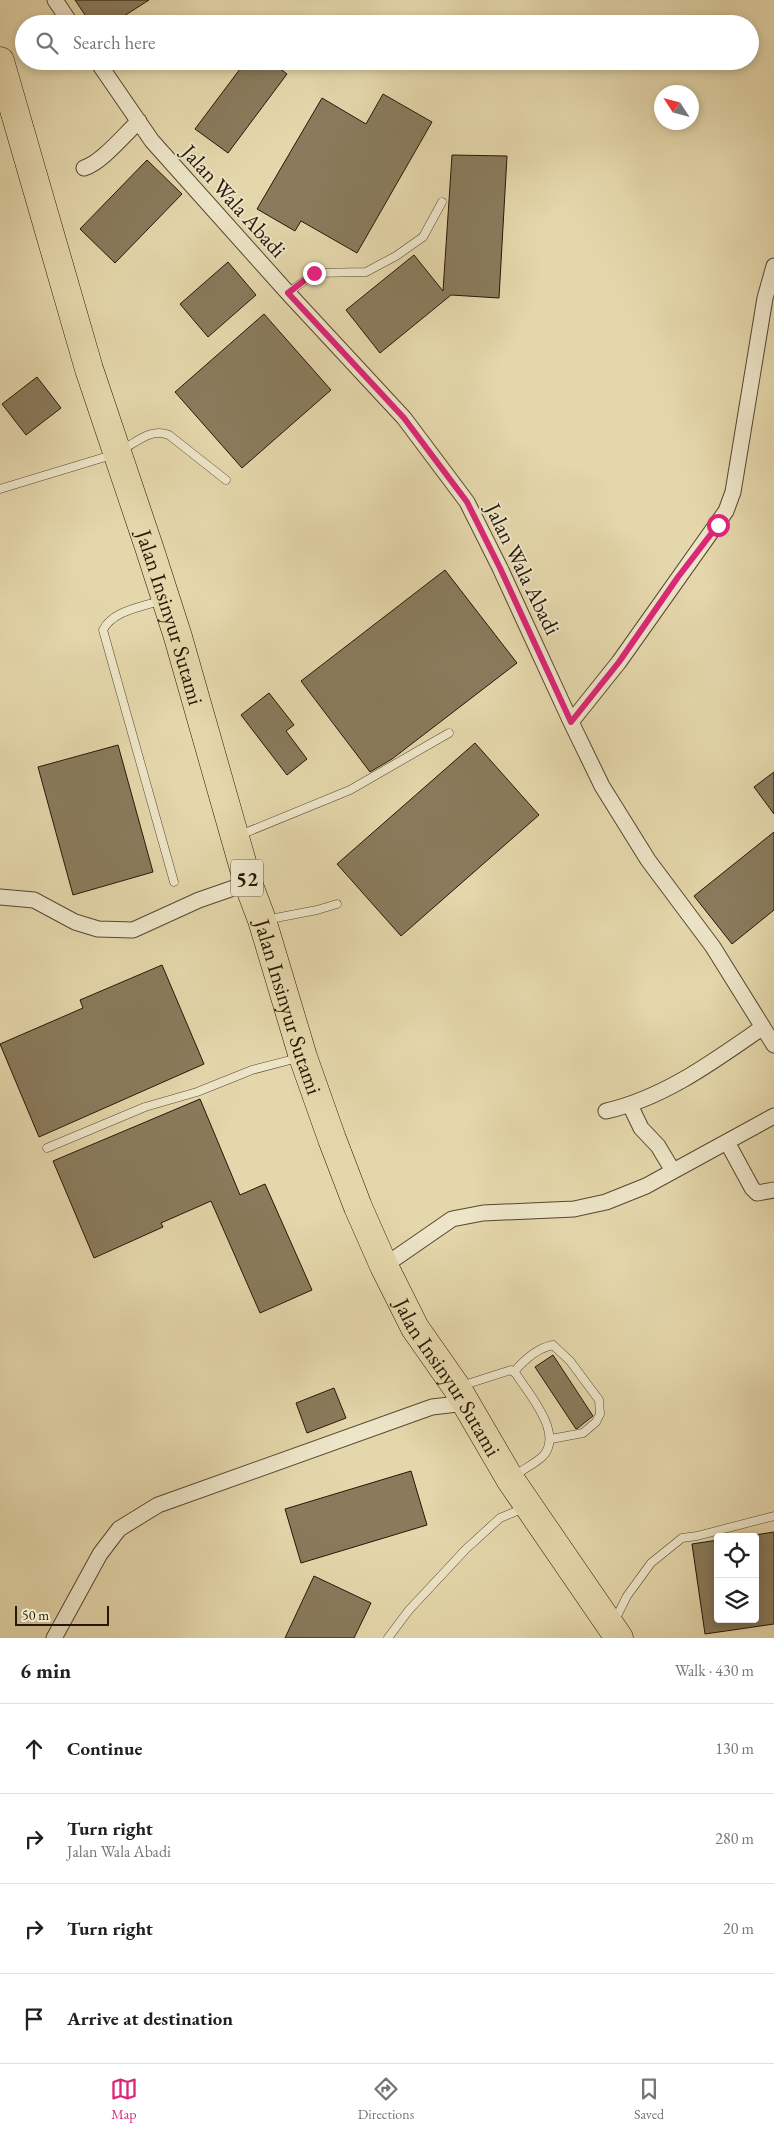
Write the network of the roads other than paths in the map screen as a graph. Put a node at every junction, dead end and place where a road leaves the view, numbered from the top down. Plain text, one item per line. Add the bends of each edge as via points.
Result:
1 (54, 0) edge
2 (65, 15) edge
3 (0, 61) edge
4 (103, 70) edge
5 (139, 121) junction
6 (84, 168) dead end
7 (442, 202) dead end
8 (774, 266) edge
9 (288, 293) junction
10 (117, 453) junction
11 (226, 480) dead end
12 (0, 489) edge
13 (166, 599) junction
14 (571, 722) junction
15 (449, 733) dead end
16 (235, 837) junction
17 (174, 882) dead end
18 (248, 883) junction
19 (0, 897) edge
20 (336, 904) dead end
21 (262, 920) junction
22 (768, 1029) edge
23 (774, 1045) edge
24 (303, 1057) junction
25 (630, 1105) junction
26 (606, 1111) dead end
27 (774, 1116) edge
28 (727, 1142) junction
29 (47, 1148) dead end
30 (673, 1171) junction
31 (774, 1190) edge
32 (384, 1266) junction
33 (514, 1372) junction
34 (462, 1395) junction
35 (551, 1440) junction
36 (510, 1479) junction
37 (530, 1505) junction
38 (774, 1516) edge
39 (613, 1632) edge
40 (54, 1638) edge
41 (388, 1638) edge

1 - 2 street
3 - 10 highway, Jalan Insinyur Sutami / 52 via 89,369
4 - 5 street, Jalan Wala Abadi
5 - 6 street via 104,157 93,166
5 - 9 street, Jalan Wala Abadi via 152,141
7 - 9 lane via 422,237 396,256 366,272 314,273
8 - 14 street via 764,298 733,492 726,511 619,662
9 - 14 street, Jalan Wala Abadi via 404,418 467,502
10 - 11 lane via 155,431 162,432
10 - 12 lane
10 - 13 highway, Jalan Insinyur Sutami / 52
13 - 16 highway, Jalan Insinyur Sutami / 52
13 - 17 lane via 115,616 103,630
14 - 22 street, Jalan Wala Abadi via 602,786 648,860 713,947
15 - 16 lane via 350,790
16 - 18 highway, Jalan Insinyur Sutami / 52
18 - 19 street via 199,900 133,930 98,929 75,922 34,900
18 - 21 highway, Jalan Insinyur Sutami / 52
20 - 21 lane
21 - 24 highway, Jalan Insinyur Sutami / 52
22 - 23 street, Jalan Wala Abadi
22 - 25 street via 664,1090
24 - 29 lane via 252,1070 145,1107
24 - 32 highway, Jalan Insinyur Sutami / 52 via 358,1207
25 - 26 street
25 - 30 street via 641,1128 658,1146
27 - 28 street
28 - 30 street
28 - 31 street via 756,1193
30 - 32 street via 606,1202 574,1209 483,1213 452,1219
32 - 34 highway, Jalan Insinyur Sutami / 52 via 415,1328
33 - 34 lane via 504,1372
33 - 35 lane via 545,1420
33 - 35 lane via 524,1360 554,1345 599,1400 600,1414 583,1433
34 - 36 highway, Jalan Insinyur Sutami / 52
34 - 40 street via 158,1504 120,1529 100,1554
35 - 36 lane via 543,1456
36 - 37 highway, Jalan Insinyur Sutami / 52
37 - 39 highway, Jalan Insinyur Sutami / 52
37 - 41 lane via 500,1518 466,1549 409,1610
38 - 39 lane via 682,1538 651,1564 627,1596

